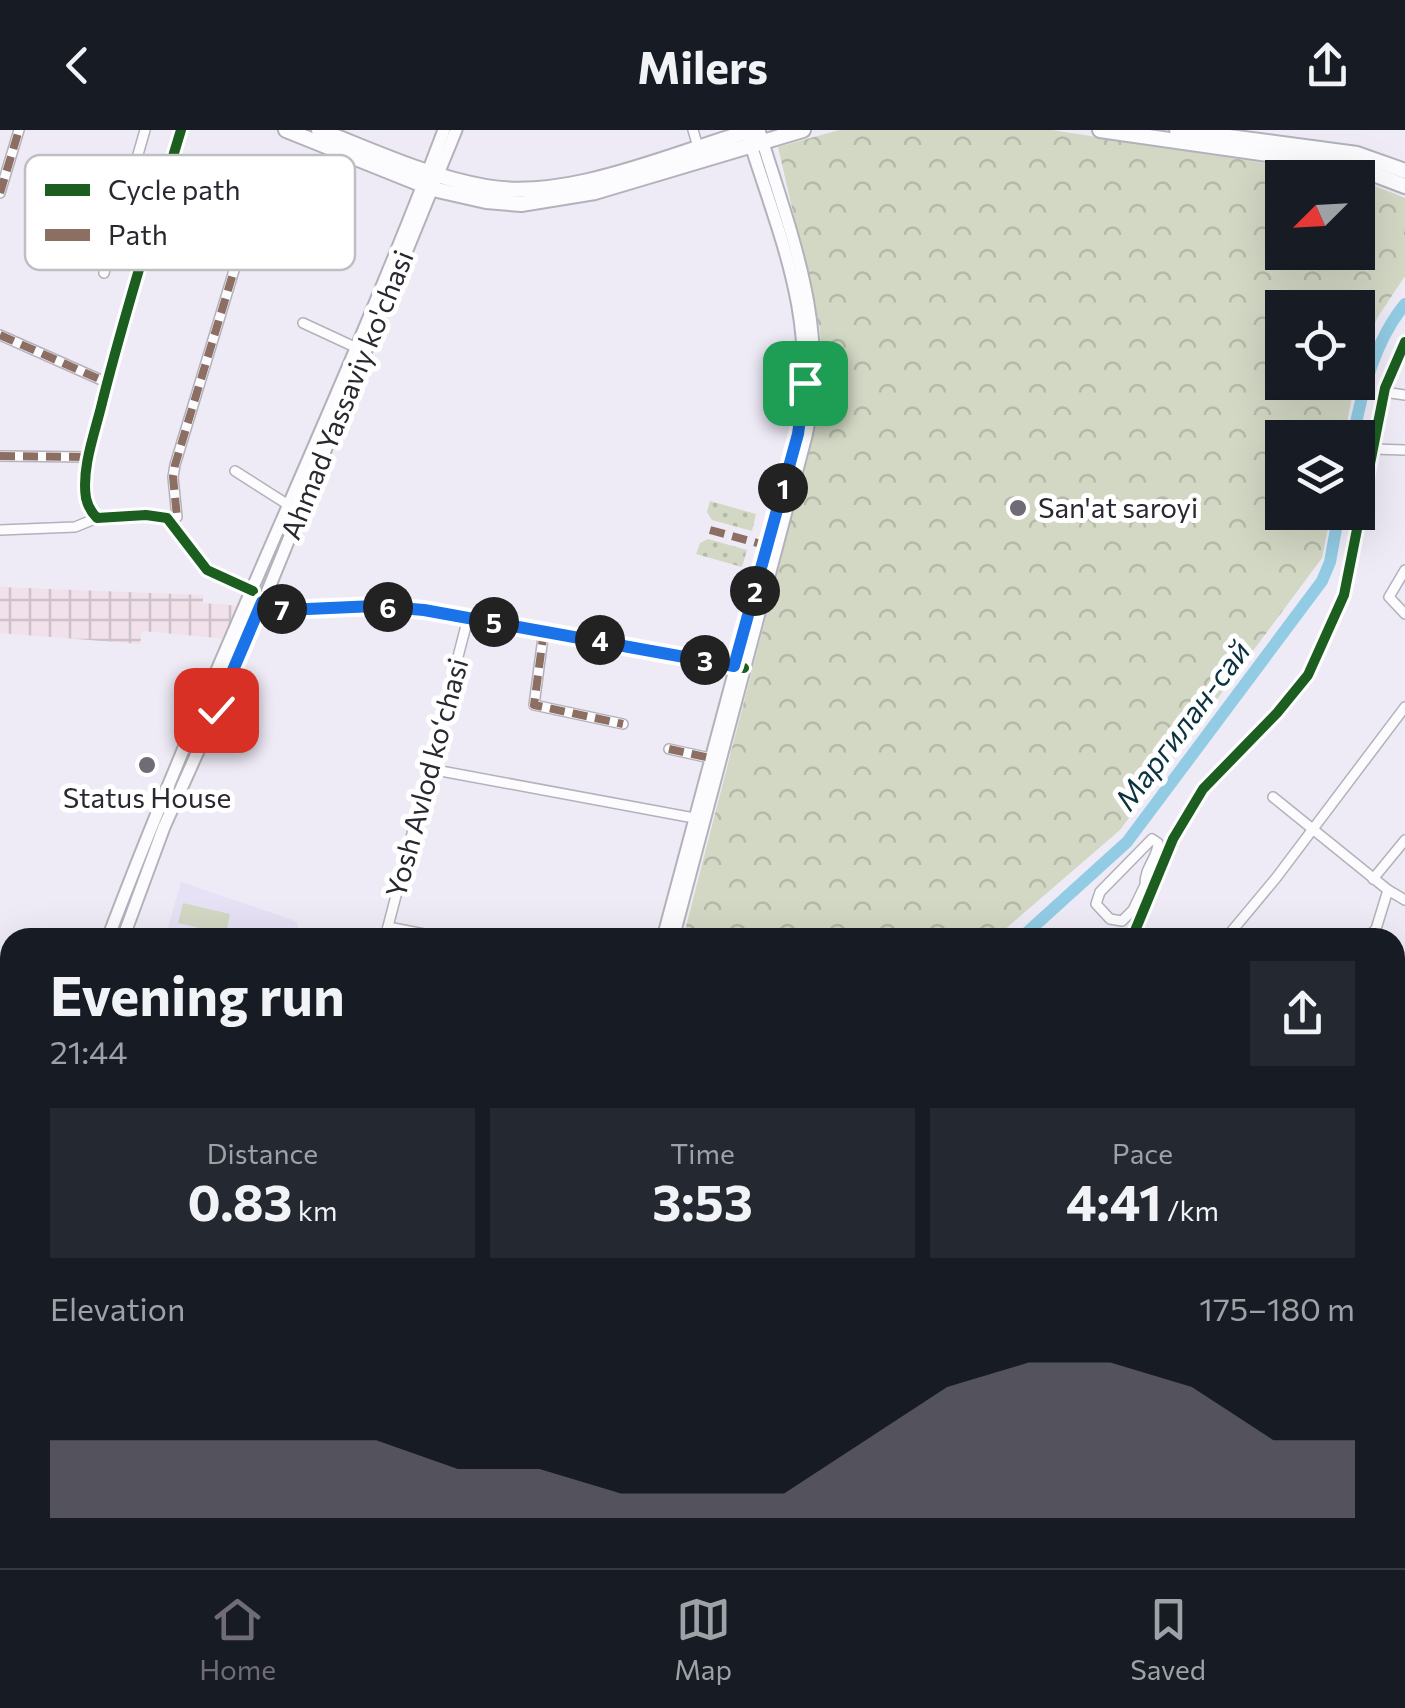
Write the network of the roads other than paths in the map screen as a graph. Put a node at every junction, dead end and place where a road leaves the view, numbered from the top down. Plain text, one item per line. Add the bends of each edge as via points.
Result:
1 (18, 130) edge
2 (145, 130) edge
3 (181, 130) edge
4 (286, 130) edge
5 (319, 130) edge
6 (444, 130) edge
7 (456, 130) edge
8 (694, 130) edge
9 (803, 130) edge
10 (1100, 130) edge
11 (1177, 130) edge
12 (1161, 134) edge
13 (753, 135) edge
14 (698, 147) junction
15 (138, 155) edge
16 (173, 155) edge
17 (1405, 171) edge
18 (430, 181) junction
19 (1405, 186) edge
20 (0, 194) edge
21 (105, 270) edge
22 (140, 270) edge
23 (234, 270) edge
24 (104, 273) dead end
25 (303, 323) dead end
26 (0, 334) edge
27 (1405, 342) edge
28 (361, 350) junction
29 (108, 382) junction
30 (1384, 392) junction
31 (1405, 395) edge
32 (1375, 439) edge
33 (1375, 449) edge
34 (1405, 450) edge
35 (0, 456) edge
36 (89, 457) junction
37 (235, 471) dead end
38 (290, 506) junction
39 (177, 517) dead end
40 (97, 518) junction
41 (0, 530) edge
42 (1357, 530) edge
43 (1405, 570) edge
44 (253, 591) junction
45 (262, 602) junction
46 (1405, 614) edge
47 (468, 618) junction
48 (544, 630) junction
49 (739, 667) junction
50 (1405, 707) edge
51 (623, 724) dead end
52 (669, 748) dead end
53 (710, 758) junction
54 (430, 769) junction
55 (1274, 798) dead end
56 (694, 818) junction
57 (1312, 830) junction
58 (1405, 840) edge
59 (1374, 879) junction
60 (1149, 886) junction
61 (1388, 890) junction
62 (1405, 900) edge
63 (112, 928) edge
64 (128, 928) edge
65 (387, 928) edge
66 (666, 928) edge
67 (675, 928) edge
68 (1135, 928) edge
69 (1234, 928) edge
70 (1376, 928) edge

1 - 20 street
2 - 15 street
3 - 16 street
4 - 18 highway
5 - 18 highway
6 - 18 main road, Ahmad Yassaviy ko'chasi
7 - 18 main road, Ahmad Yassaviy ko'chasi
8 - 14 street
9 - 13 highway
10 - 12 highway
11 - 17 highway via 1357,154
12 - 19 highway via 1352,166
13 - 14 highway
13 - 18 highway via 595,192 542,203 486,202
13 - 49 main road via 794,280 805,383
14 - 18 highway via 549,188
18 - 28 main road, Ahmad Yassaviy ko'chasi
18 - 28 main road, Ahmad Yassaviy ko'chasi via 388,269
21 - 24 street
22 - 29 street
23 - 39 street via 173,477
25 - 28 street
26 - 29 street
27 - 30 street
28 - 38 main road, Ahmad Yassaviy ko'chasi
28 - 45 main road, Ahmad Yassaviy ko'chasi
29 - 36 street
30 - 31 street
30 - 32 street
33 - 34 street
35 - 36 street
36 - 40 street via 86,495
37 - 38 street
38 - 44 main road, Ahmad Yassaviy ko'chasi
40 - 41 street via 75,527
40 - 44 street via 167,518 206,570
42 - 60 street via 1344,595 1308,675 1203,789
43 - 46 street via 1389,597
44 - 63 main road, Ahmad Yassaviy ko'chasi
45 - 47 street via 285,610 375,606
45 - 64 main road, Ahmad Yassaviy ko'chasi
47 - 48 street
47 - 54 street, Yosh Avlod koʻchasi
48 - 49 street
48 - 51 street via 534,705
49 - 53 main road
49 - 67 main road
50 - 57 street
52 - 53 street
53 - 56 main road
54 - 56 street
54 - 65 street, Yosh Avlod koʻchasi
55 - 57 street
56 - 66 main road
57 - 59 street
57 - 69 street
58 - 59 street
59 - 61 street
60 - 60 street via 1122,920 1110,919 1096,904 1152,839 1159,848 1148,868
60 - 68 street
61 - 62 street
61 - 70 street

